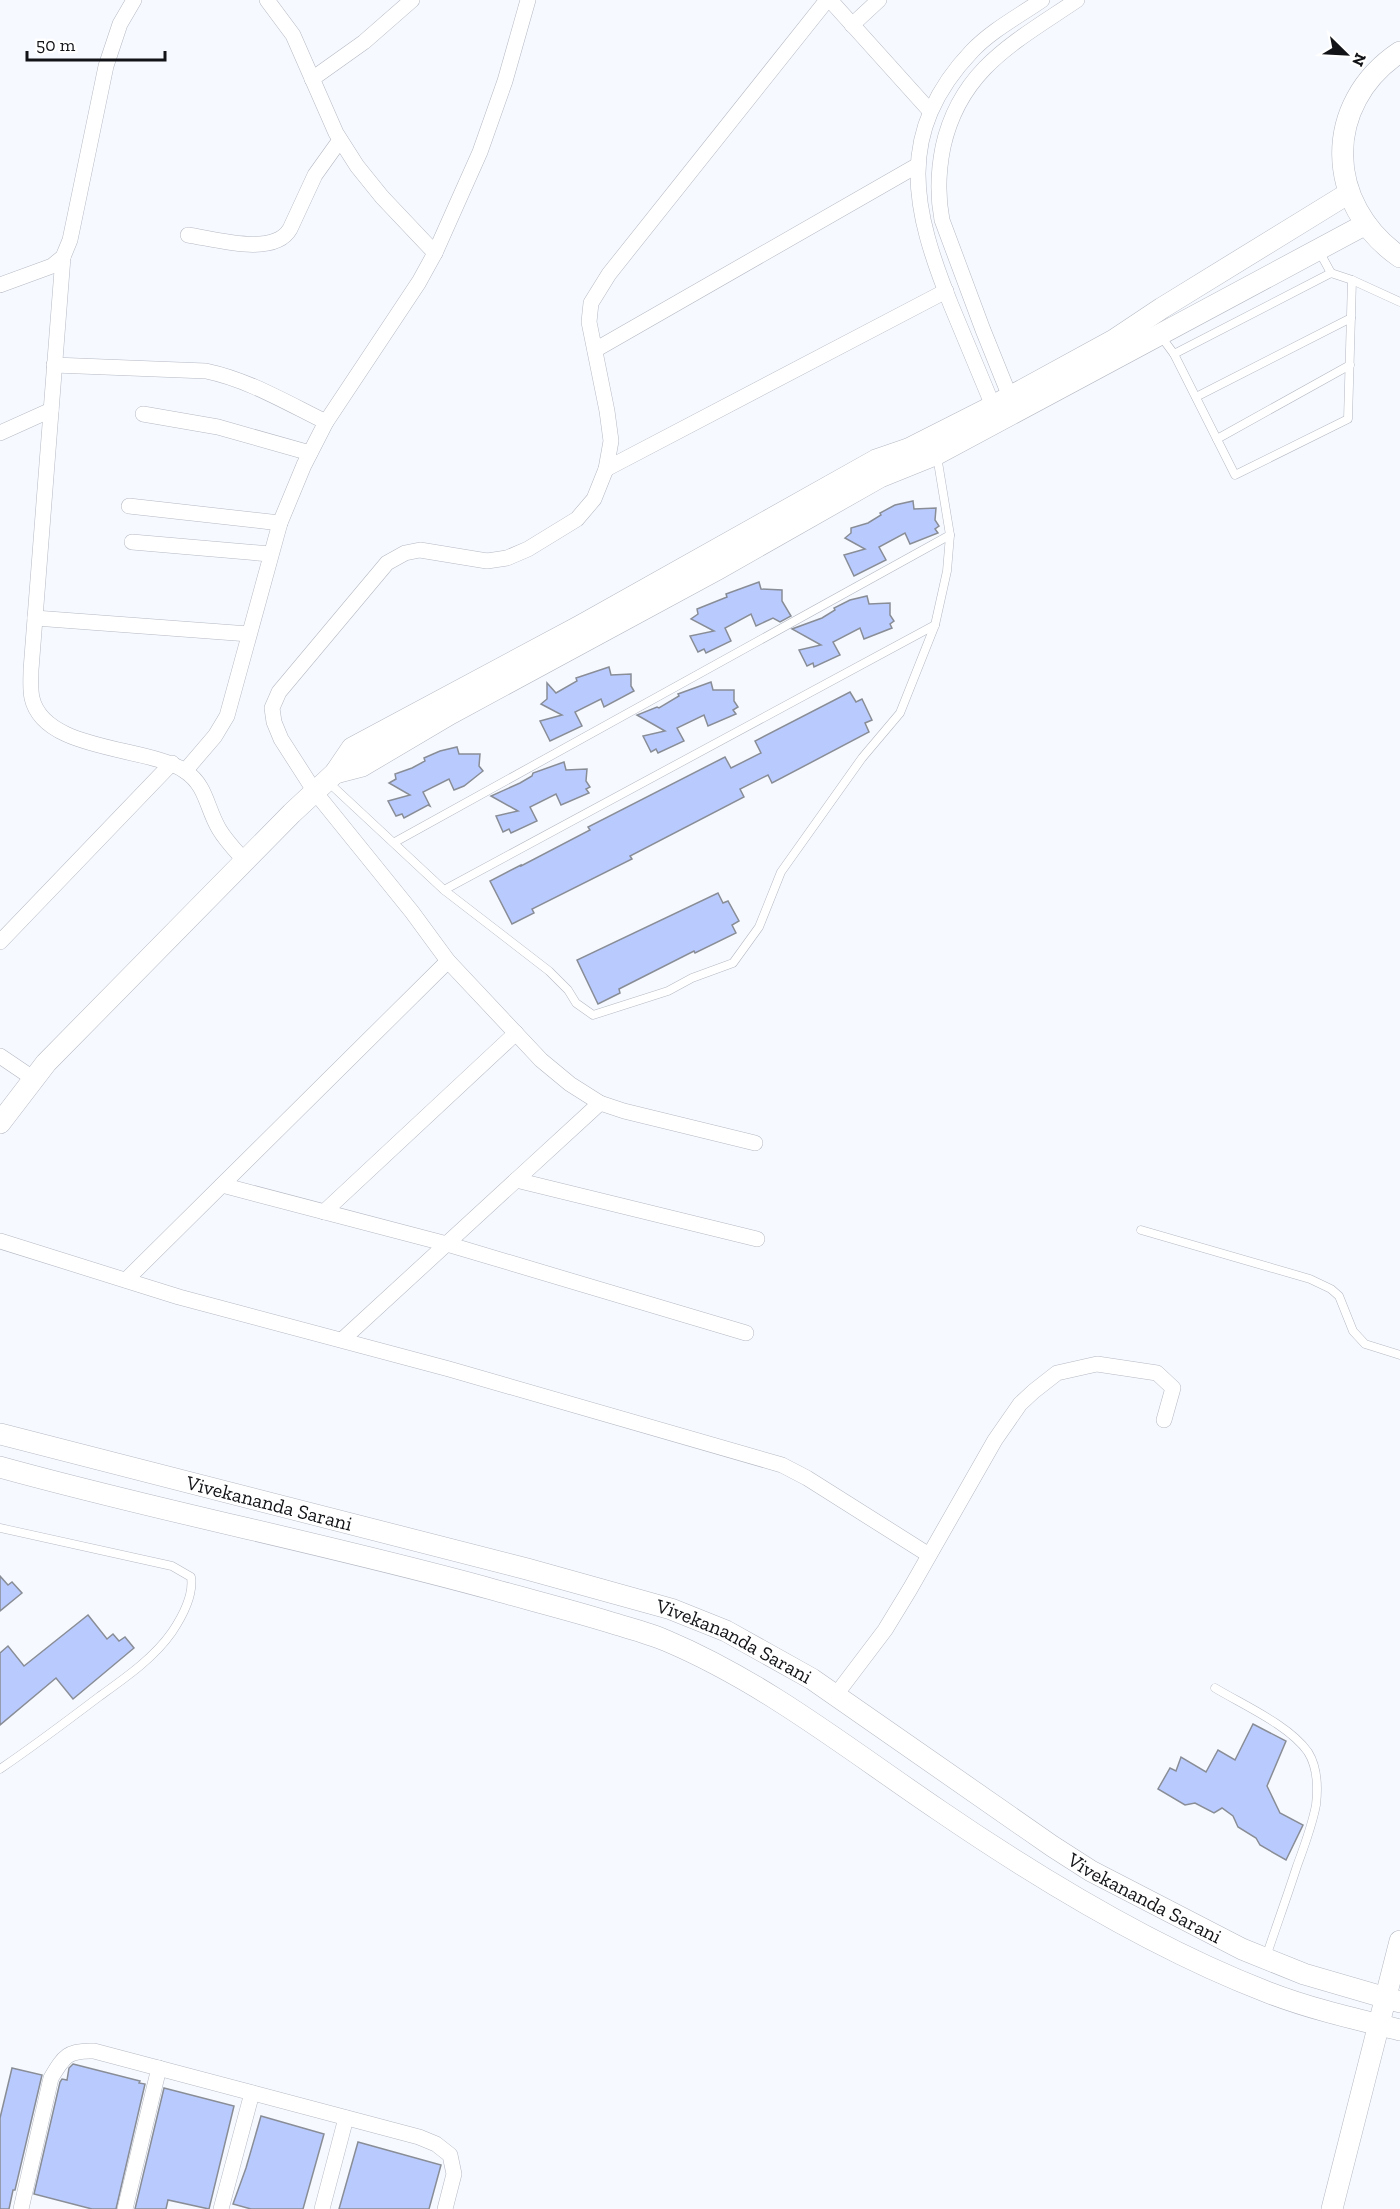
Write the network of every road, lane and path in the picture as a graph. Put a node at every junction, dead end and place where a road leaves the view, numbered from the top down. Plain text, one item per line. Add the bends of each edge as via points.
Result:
1 (134, 0) edge
2 (267, 0) edge
3 (412, 0) edge
4 (528, 0) edge
5 (828, 0) edge
6 (879, 0) edge
7 (1042, 0) edge
8 (1077, 0) edge
9 (852, 25) junction
10 (1400, 52) edge
11 (312, 79) junction
12 (930, 111) junction
13 (340, 140) junction
14 (918, 165) junction
15 (1349, 193) junction
16 (1366, 224) junction
17 (188, 236) dead end
18 (1318, 249) junction
19 (435, 253) junction
20 (63, 257) junction
21 (1400, 257) edge
22 (1331, 273) junction
23 (1352, 280) junction
24 (0, 285) edge
25 (946, 291) junction
26 (1400, 302) edge
27 (1351, 318) junction
28 (1145, 330) junction
29 (595, 350) junction
30 (1174, 354) junction
31 (54, 365) junction
32 (1350, 365) junction
33 (1196, 397) junction
34 (1001, 402) junction
35 (51, 410) junction
36 (143, 414) dead end
37 (326, 422) junction
38 (0, 433) edge
39 (1217, 439) junction
40 (938, 444) junction
41 (310, 453) junction
42 (606, 470) junction
43 (129, 506) dead end
44 (280, 523) junction
45 (950, 536) junction
46 (132, 542) dead end
47 (270, 554) junction
48 (35, 618) junction
49 (935, 626) junction
50 (249, 634) junction
51 (178, 767) junction
52 (326, 782) junction
53 (395, 842) junction
54 (245, 861) junction
55 (444, 890) junction
56 (0, 942) edge
57 (448, 961) junction
58 (516, 1033) junction
59 (0, 1056) edge
60 (34, 1079) junction
61 (600, 1103) junction
62 (0, 1123) edge
63 (755, 1143) dead end
64 (516, 1180) junction
65 (222, 1185) junction
66 (324, 1212) junction
67 (1141, 1230) dead end
68 (757, 1239) dead end
69 (0, 1240) edge
70 (447, 1244) junction
71 (126, 1280) junction
72 (746, 1333) dead end
73 (342, 1340) junction
74 (1400, 1355) edge
75 (1164, 1420) dead end
76 (0, 1434) edge
77 (0, 1467) edge
78 (293, 1509) junction
79 (0, 1528) edge
80 (286, 1536) junction
81 (929, 1555) junction
82 (1215, 1688) dead end
83 (835, 1696) junction
84 (0, 1769) edge
85 (1400, 1941) edge
86 (1265, 1958) junction
87 (1393, 2000) edge
88 (1378, 2025) junction
89 (1400, 2030) edge
90 (159, 2068) junction
91 (252, 2093) junction
92 (346, 2118) junction
93 (24, 2209) edge
94 (125, 2209) edge
95 (221, 2209) edge
96 (322, 2209) edge
97 (445, 2209) edge
98 (1332, 2209) edge

1 - 20 street via 120,24 106,66 70,240
2 - 11 street via 293,35
3 - 11 street via 364,42
4 - 19 street via 480,152
5 - 9 street
5 - 29 street via 609,274 591,303 589,322
6 - 9 street
7 - 12 street via 973,50 940,90
8 - 34 street via 999,54 966,89 953,113 940,165 938,202 942,220
9 - 12 street
10 - 15 street via 1374,73 1353,105 1342,162
11 - 13 street
12 - 14 street
13 - 17 street via 315,175 286,236 279,241 251,245
13 - 19 street via 381,197
14 - 25 street via 920,209
14 - 29 street
15 - 16 street
15 - 28 street
16 - 18 street
16 - 21 street via 1384,246
18 - 22 lane
18 - 28 street
19 - 37 street
20 - 24 street via 52,267
20 - 31 street
22 - 23 lane
22 - 30 lane
23 - 26 lane
23 - 27 lane
25 - 34 street
25 - 42 street
27 - 32 lane
27 - 33 lane
28 - 30 lane
28 - 34 street via 1114,340
28 - 40 street
29 - 42 street via 611,441
30 - 33 lane
31 - 35 street
31 - 37 street via 206,371 247,383
32 - 39 lane
32 - 39 lane via 1348,419 1235,475
33 - 39 lane
34 - 40 street
35 - 38 street
35 - 48 street
36 - 41 street via 218,427
37 - 41 street
40 - 45 lane
40 - 52 street via 876,460 352,748
41 - 44 street
42 - 52 street via 594,499 577,519 507,558 487,561 420,550 387,563 279,692 272,708 281,739
43 - 44 street
44 - 47 street
45 - 49 lane
45 - 53 lane
46 - 47 street
47 - 50 street
48 - 50 street
48 - 51 street via 32,699 41,716 58,730 79,739
49 - 55 lane
49 - 55 lane via 900,713 862,758 780,872 759,927 733,963 668,991 593,1015 576,1003 549,971
50 - 51 street via 227,716 214,736
51 - 54 street via 197,781 220,831
51 - 56 street
52 - 53 lane
52 - 54 street
52 - 57 street
53 - 55 lane
54 - 60 street
57 - 58 street
57 - 65 street
58 - 61 street via 541,1060
58 - 66 street
59 - 60 street
60 - 62 street
61 - 63 street
61 - 64 street
64 - 68 street
64 - 70 street
65 - 66 street
65 - 71 street
66 - 70 street
67 - 74 lane via 1310,1279 1331,1289 1339,1296 1353,1331 1365,1344
69 - 71 street
70 - 72 street
70 - 73 street
71 - 73 street
73 - 81 street via 782,1465
75 - 81 street via 1173,1388 1157,1373 1096,1364 1057,1373 1020,1404
76 - 78 street, Vivekananda Sarani
77 - 80 street, Vivekananda Sarani
78 - 80 street
78 - 83 street, Vivekananda Sarani via 671,1609 735,1636
79 - 84 lane via 172,1566 191,1577 192,1586 186,1607 171,1633 134,1671
80 - 88 street, Vivekananda Sarani via 570,1610 666,1640 760,1688 943,1813 1060,1887 1201,1965 1269,1993
81 - 83 street via 885,1630
82 - 86 lane via 1296,1739 1314,1763 1317,1779 1316,1806
83 - 86 street, Vivekananda Sarani via 1091,1870
85 - 87 street
86 - 87 street, Vivekananda Sarani via 1304,1974
87 - 88 street
88 - 89 street, Vivekananda Sarani
88 - 98 street
90 - 91 street
90 - 93 street via 94,2051 76,2050 61,2060 51,2078
90 - 94 street
91 - 92 street
91 - 95 street
92 - 96 street
92 - 97 street via 419,2137 450,2155 454,2174

